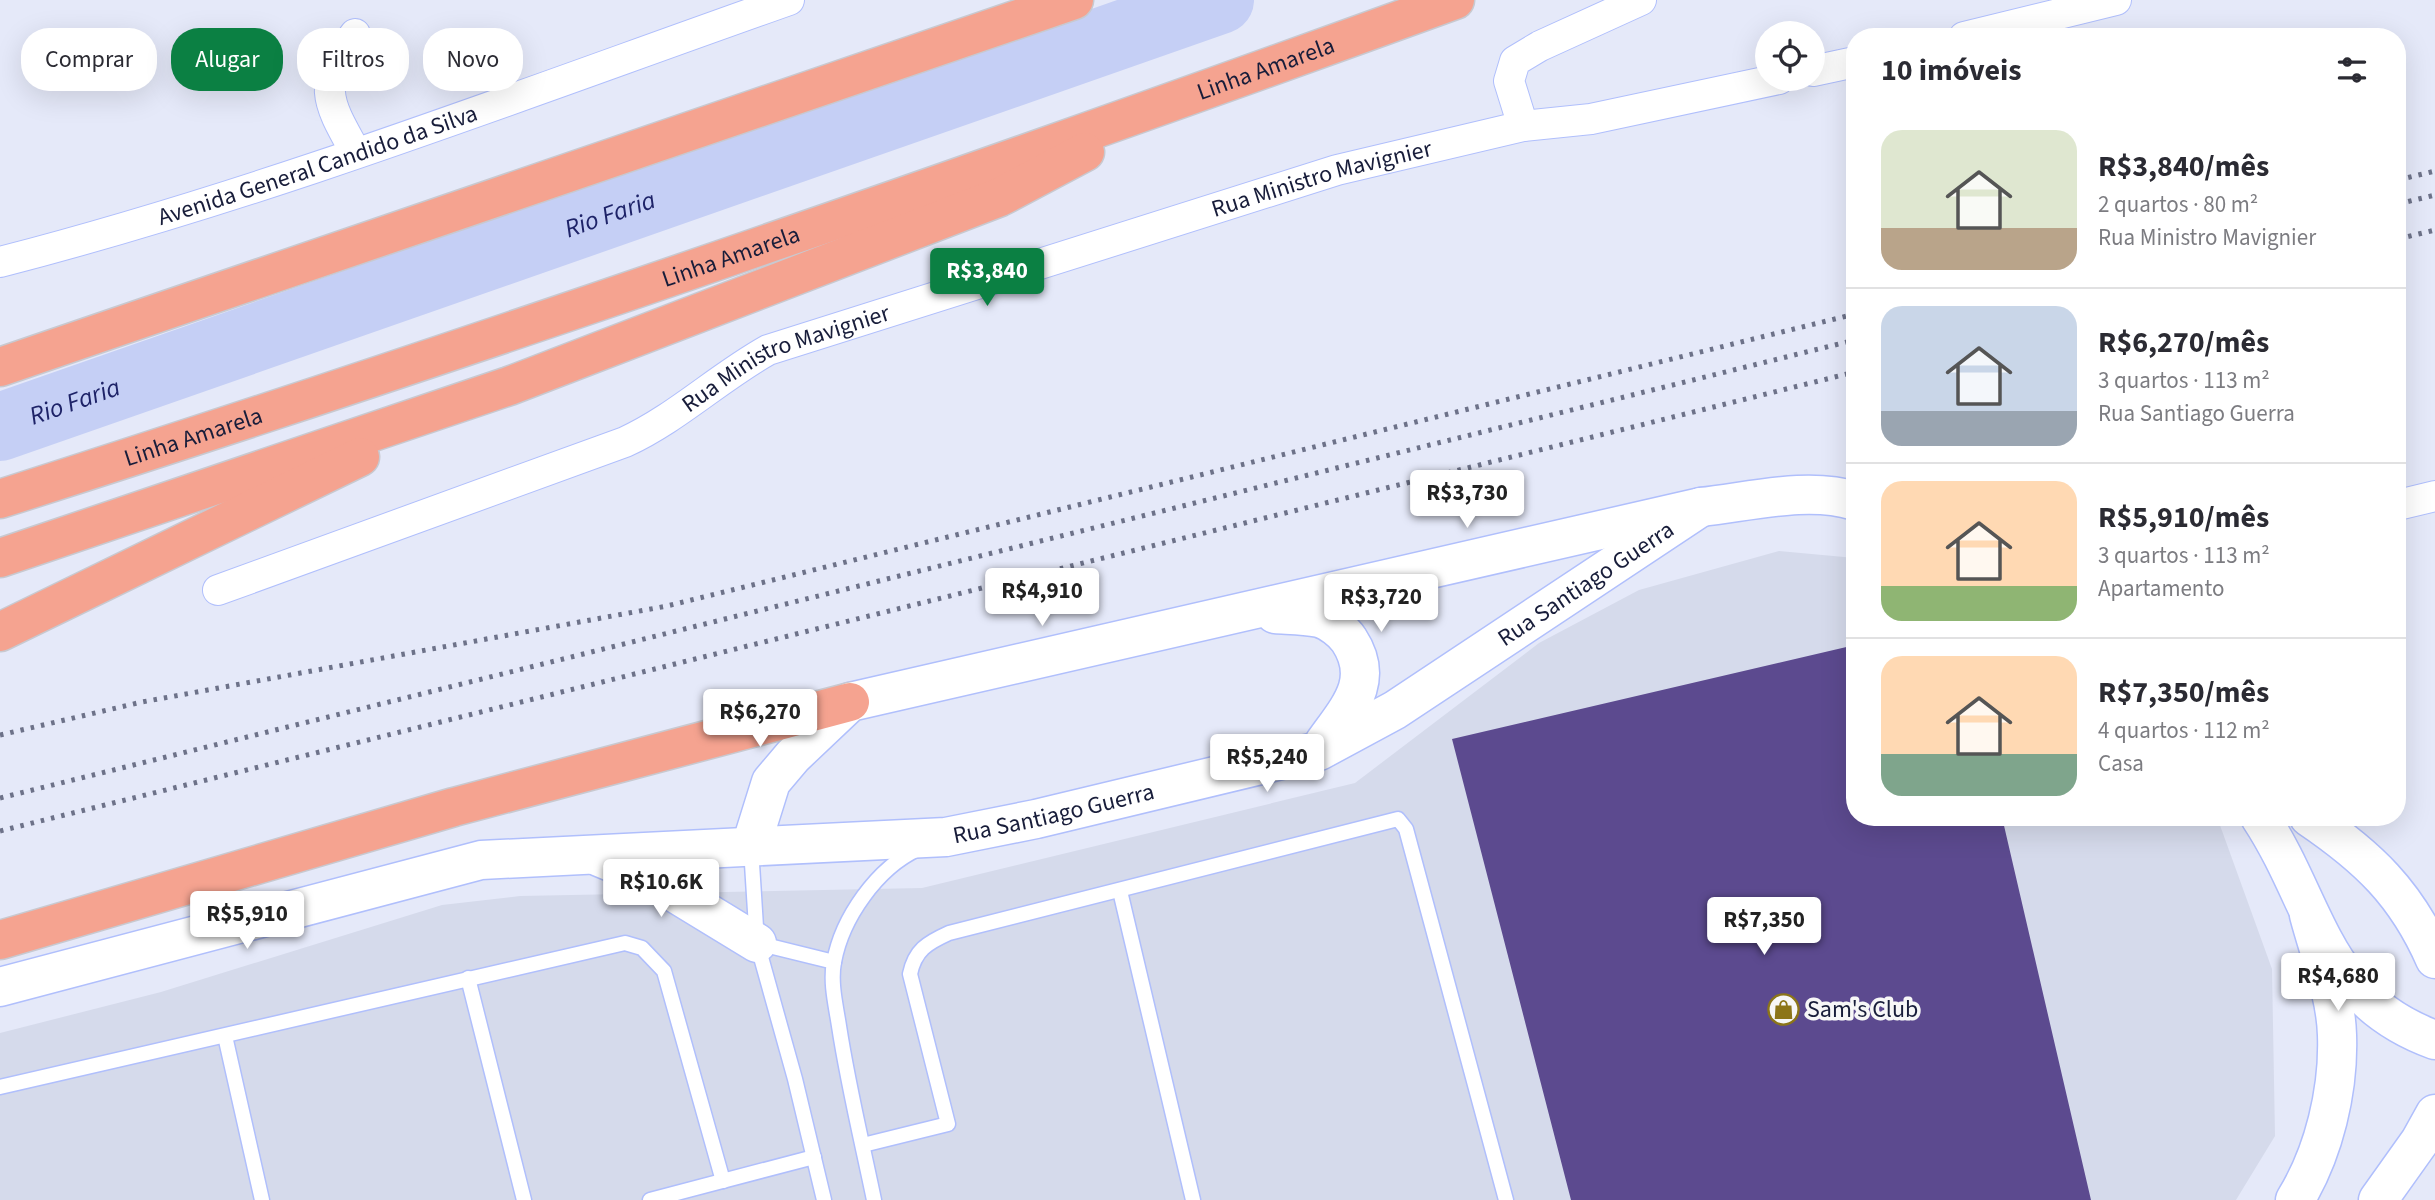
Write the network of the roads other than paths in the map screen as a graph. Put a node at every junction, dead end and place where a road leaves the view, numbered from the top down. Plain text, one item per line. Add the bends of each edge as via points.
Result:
1 (789, 0) edge
2 (1074, 0) edge
3 (1455, 0) edge
4 (1641, 0) edge
5 (2116, 0) edge
6 (2001, 28) edge
7 (1846, 64) edge
8 (1825, 68) edge
9 (1755, 84) edge
10 (330, 91) edge
11 (1187, 97) junction
12 (1523, 126) junction
13 (356, 153) junction
14 (0, 262) edge
15 (0, 367) edge
16 (509, 386) junction
17 (2435, 496) edge
18 (1846, 498) edge
19 (0, 499) edge
20 (2406, 503) edge
21 (1701, 507) junction
22 (0, 558) edge
23 (218, 590) dead end
24 (1247, 611) junction
25 (0, 632) edge
26 (850, 702) junction
27 (1319, 751) junction
28 (2264, 826) edge
29 (2322, 826) edge
30 (946, 837) junction
31 (751, 846) junction
32 (587, 853) junction
33 (1120, 891) junction
34 (2423, 910) edge
35 (2309, 915) junction
36 (0, 940) edge
37 (757, 943) junction
38 (2435, 959) edge
39 (834, 962) junction
40 (468, 978) junction
41 (0, 987) edge
42 (225, 1036) junction
43 (2435, 1040) edge
44 (0, 1087) edge
45 (2435, 1114) edge
46 (863, 1145) junction
47 (814, 1157) junction
48 (723, 1181) junction
49 (262, 1200) edge
50 (524, 1200) edge
51 (650, 1200) edge
52 (824, 1200) edge
53 (873, 1200) edge
54 (1193, 1200) edge
55 (1506, 1200) edge
56 (2295, 1200) edge
57 (2378, 1200) edge

1 - 13 street, Avenida General Candido da Silva
2 - 15 highway
3 - 11 highway, Linha Amarela
4 - 12 street via 1515,61 1509,81
5 - 6 street
7 - 8 street
9 - 12 street, Rua Ministro Mavignier via 1591,119
10 - 13 street via 333,111
11 - 16 highway via 1000,197
11 - 19 highway, Linha Amarela via 606,300
12 - 23 street, Rua Ministro Mavignier via 1337,170 768,350 729,372 662,425 625,442
13 - 14 street, Avenida General Candido da Silva via 76,243
16 - 22 highway
16 - 25 highway
17 - 20 street
18 - 21 main road, Rua Santiago Guerra via 1805,496
21 - 24 main road, Rua Santiago Guerra
21 - 27 main road, Rua Santiago Guerra via 1395,710
24 - 26 main road, Rua Santiago Guerra
24 - 27 main road via 1322,618 1345,634 1359,655 1361,680 1354,701
26 - 31 main road via 771,782
26 - 36 highway via 454,807
27 - 30 main road, Rua Santiago Guerra
28 - 35 main road
29 - 34 main road
30 - 31 main road, Rua Santiago Guerra
30 - 39 lane via 912,852 880,877 852,914
31 - 32 main road, Rua Santiago Guerra
31 - 37 lane
32 - 37 main road via 652,880
32 - 41 main road, Rua Santiago Guerra via 481,860 424,873
33 - 46 lane via 949,933 926,943 914,958 910,974 948,1124
33 - 54 lane
33 - 55 lane via 1384,820 1403,822
34 - 38 main road
35 - 43 main road via 2326,951 2351,985 2381,1012
35 - 56 main road via 2333,1006 2337,1046 2335,1082 2322,1139
37 - 39 lane
37 - 47 lane
39 - 46 lane via 833,987 846,1071
40 - 42 lane
40 - 48 lane via 625,943 655,958 669,987
40 - 50 lane
42 - 44 lane
42 - 49 lane
45 - 57 main road
46 - 53 lane
47 - 48 lane
47 - 52 lane
48 - 51 lane

